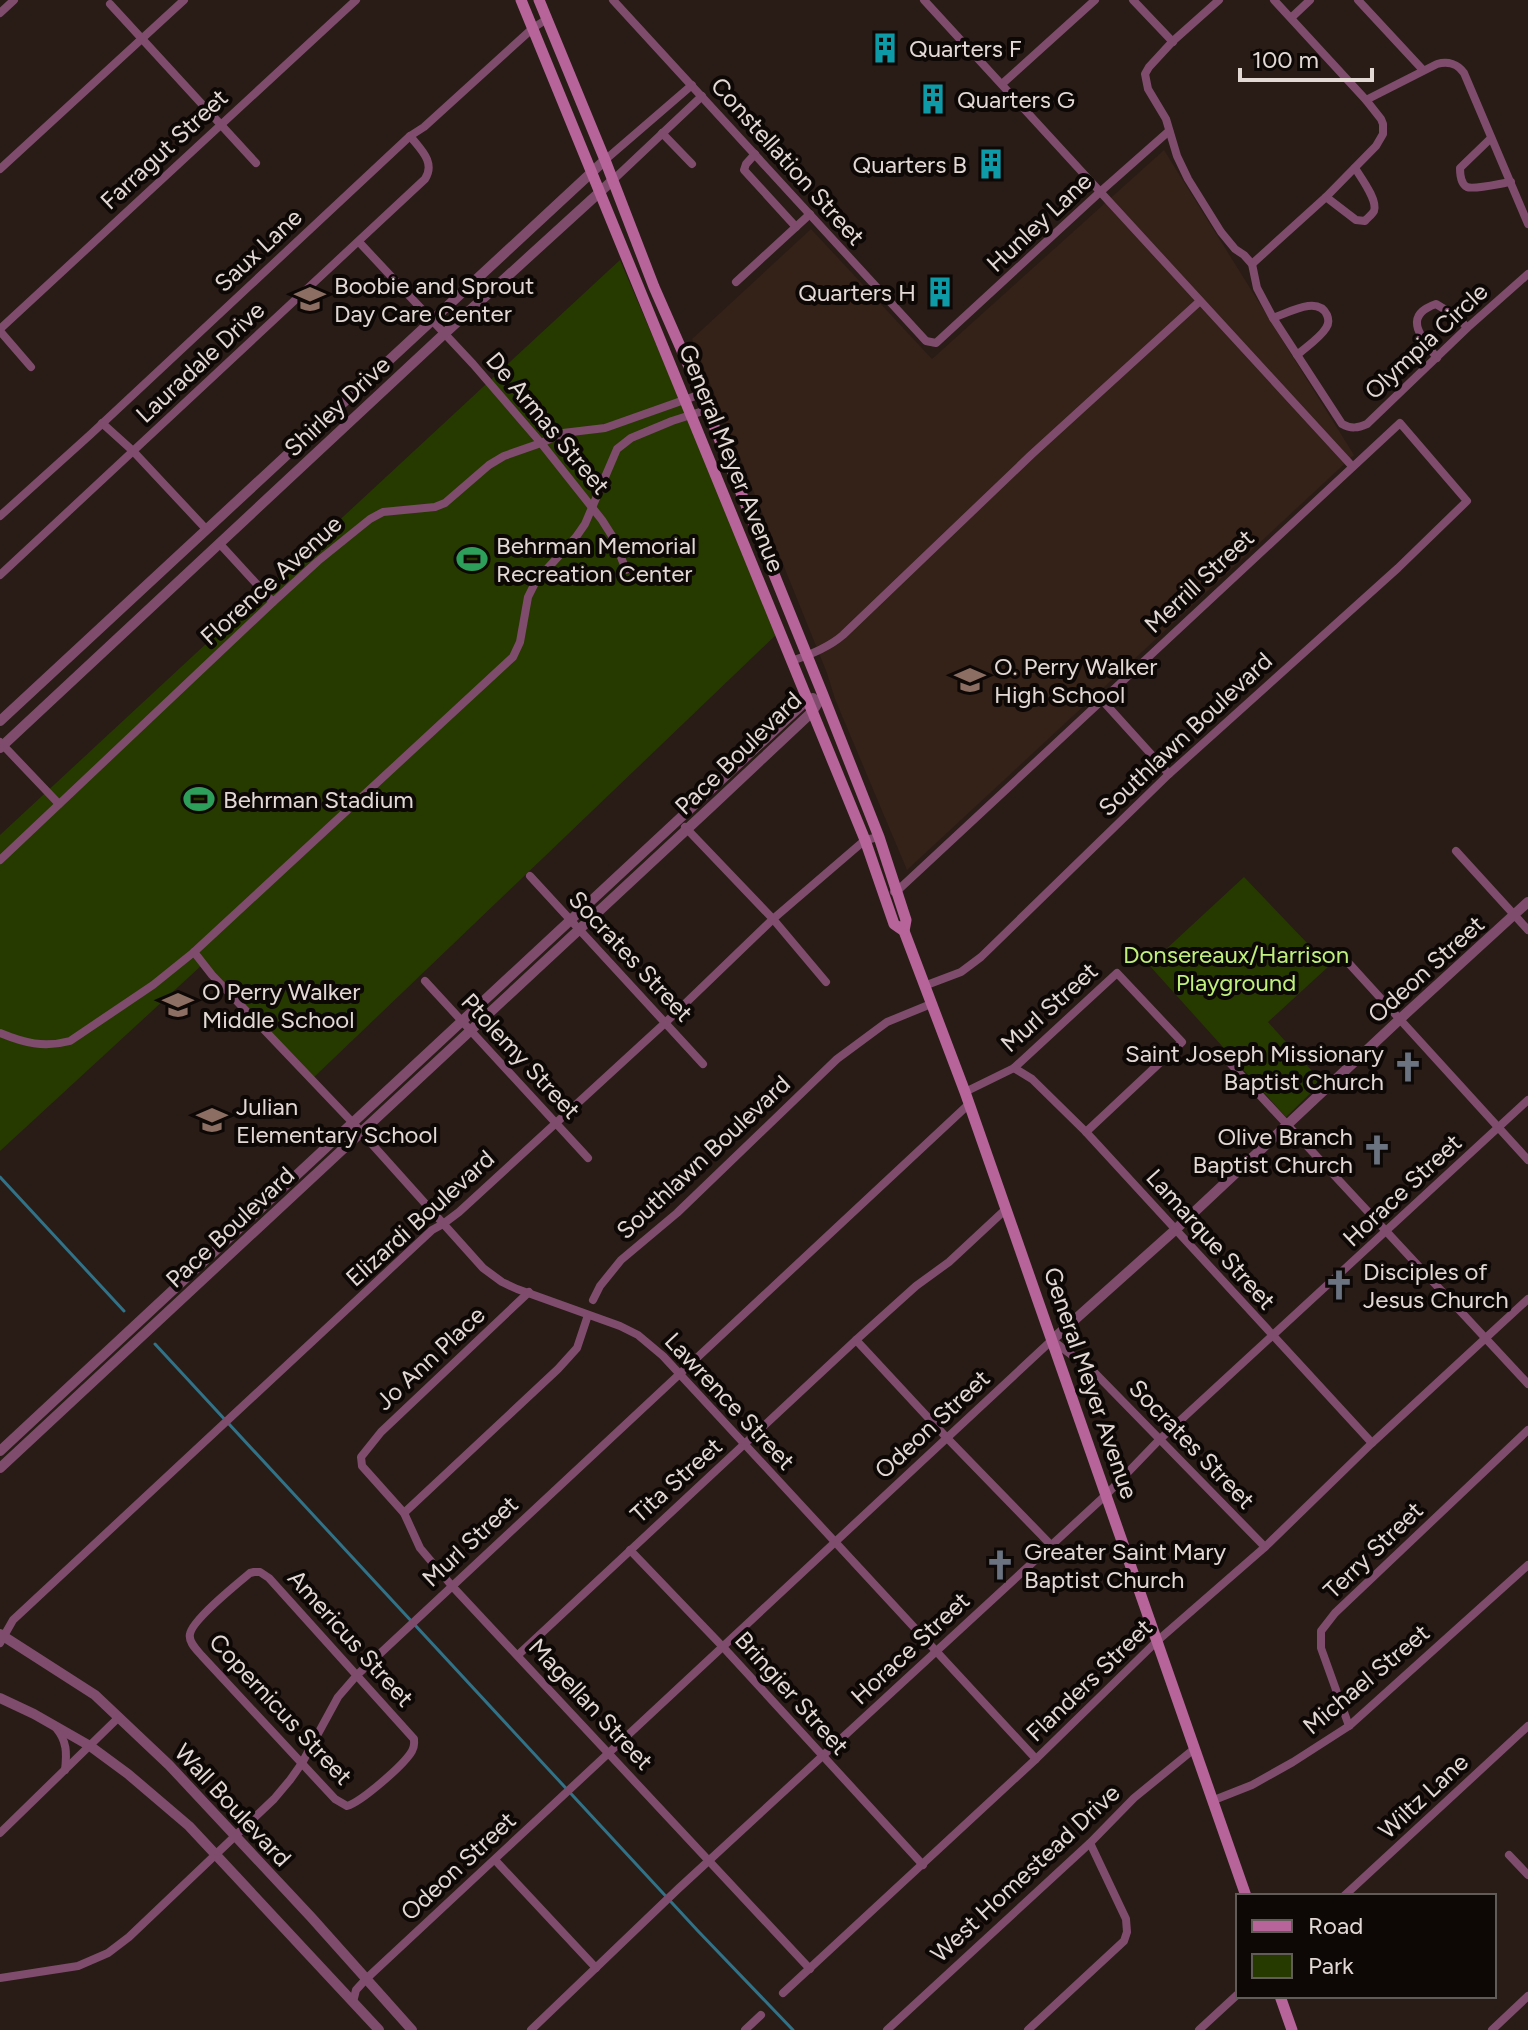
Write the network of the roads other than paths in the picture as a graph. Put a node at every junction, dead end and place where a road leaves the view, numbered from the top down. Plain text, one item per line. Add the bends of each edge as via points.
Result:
1 (14, 0) edge
2 (184, 0) edge
3 (356, 0) edge
4 (521, 0) edge
5 (539, 0) edge
6 (613, 0) edge
7 (924, 0) edge
8 (1095, 0) edge
9 (1133, 0) edge
10 (1219, 0) edge
11 (1274, 0) edge
12 (1310, 0) edge
13 (1358, 0) edge
14 (110, 4) dead end
15 (0, 13) edge
16 (1292, 17) junction
17 (547, 19) junction
18 (533, 28) junction
19 (142, 38) junction
20 (1173, 42) junction
21 (1423, 70) junction
22 (1002, 84) junction
23 (692, 85) junction
24 (702, 96) junction
25 (1366, 100) junction
26 (220, 124) junction
27 (1169, 131) junction
28 (662, 133) junction
29 (410, 136) junction
30 (1491, 138) junction
31 (755, 154) junction
32 (605, 160) junction
33 (256, 163) dead end
34 (692, 164) dead end
35 (1355, 168) junction
36 (0, 169) edge
37 (592, 172) junction
38 (613, 180) junction
39 (1511, 182) junction
40 (601, 192) junction
41 (1100, 192) junction
42 (1326, 197) junction
43 (810, 214) junction
44 (1528, 224) edge
45 (796, 227) junction
46 (359, 242) junction
47 (1252, 264) junction
48 (1528, 274) edge
49 (736, 282) dead end
50 (1200, 301) junction
51 (1273, 318) junction
52 (432, 321) junction
53 (1467, 328) junction
54 (0, 330) edge
55 (444, 334) junction
56 (936, 343) joint
57 (1297, 355) junction
58 (1437, 358) junction
59 (31, 367) dead end
60 (701, 394) junction
61 (684, 399) junction
62 (706, 410) junction
63 (691, 414) junction
64 (102, 423) junction
65 (541, 443) junction
66 (133, 451) junction
67 (1352, 466) junction
68 (1467, 501) joint
69 (592, 505) junction
70 (0, 516) edge
71 (206, 529) junction
72 (219, 543) junction
73 (626, 570) dead end
74 (0, 575) edge
75 (273, 602) junction
76 (807, 656) junction
77 (791, 661) junction
78 (823, 695) junction
79 (807, 700) junction
80 (1102, 700) junction
81 (812, 712) junction
82 (0, 721) edge
83 (1, 745) edge
84 (1169, 774) junction
85 (59, 804) junction
86 (679, 820) junction
87 (687, 830) junction
88 (879, 837) junction
89 (865, 840) junction
90 (1456, 851) dead end
91 (0, 860) edge
92 (530, 876) dead end
93 (897, 891) junction
94 (884, 895) junction
95 (1528, 902) edge
96 (1514, 915) junction
97 (773, 919) junction
98 (571, 921) junction
99 (580, 930) junction
100 (1528, 930) edge
101 (904, 931) junction
102 (194, 952) junction
103 (1344, 958) dead end
104 (425, 981) dead end
105 (826, 982) dead end
106 (924, 986) junction
107 (931, 1004) junction
108 (1400, 1019) junction
109 (462, 1023) junction
110 (665, 1023) junction
111 (470, 1032) junction
112 (0, 1033) edge
113 (1229, 1062) dead end
114 (703, 1064) dead end
115 (1014, 1068) junction
116 (967, 1098) junction
117 (1528, 1100) edge
118 (353, 1123) junction
119 (556, 1123) junction
120 (1287, 1125) junction
121 (1498, 1128) junction
122 (1086, 1132) junction
123 (361, 1133) junction
124 (588, 1158) dead end
125 (1528, 1160) edge
126 (1006, 1209) junction
127 (250, 1218) junction
128 (443, 1224) junction
129 (259, 1227) junction
130 (1175, 1230) junction
131 (1386, 1231) junction
132 (529, 1292) junction
133 (1528, 1299) edge
134 (593, 1300) dead end
135 (588, 1315) junction
136 (122, 1336) junction
137 (1273, 1337) junction
138 (1486, 1338) junction
139 (856, 1340) junction
140 (1052, 1340) junction
141 (131, 1346) junction
142 (679, 1374) junction
143 (1528, 1384) edge
144 (24, 1428) junction
145 (1528, 1430) edge
146 (32, 1437) junction
147 (947, 1438) junction
148 (1159, 1440) junction
149 (1372, 1443) junction
150 (744, 1446) junction
151 (0, 1451) edge
152 (361, 1457) joint
153 (0, 1468) edge
154 (1107, 1494) junction
155 (404, 1513) junction
156 (834, 1542) junction
157 (1051, 1545) junction
158 (1265, 1547) junction
159 (630, 1550) junction
160 (1528, 1565) edge
161 (452, 1586) junction
162 (189, 1635) joint
163 (1, 1638) edge
164 (1156, 1642) junction
165 (723, 1647) junction
166 (936, 1650) junction
167 (518, 1655) junction
168 (357, 1675) junction
169 (0, 1698) edge
170 (119, 1717) junction
171 (53, 1724) junction
172 (1349, 1726) junction
173 (1528, 1726) edge
174 (90, 1746) junction
175 (1194, 1749) junction
176 (610, 1753) junction
177 (823, 1757) junction
178 (1036, 1759) junction
179 (302, 1763) junction
180 (65, 1770) junction
181 (1214, 1800) junction
182 (347, 1806) joint
183 (0, 1833) edge
184 (236, 1836) junction
185 (1090, 1843) junction
186 (216, 1854) junction
187 (1509, 1855) dead end
188 (495, 1860) junction
189 (709, 1860) junction
190 (923, 1865) junction
191 (1528, 1875) edge
192 (1245, 1894) edge
193 (1346, 1894) edge
194 (596, 1968) junction
195 (810, 1969) junction
196 (0, 1978) edge
197 (366, 1979) junction
198 (783, 1993) dead end
199 (1236, 1996) edge
200 (1528, 1996) edge
201 (1281, 1998) edge
202 (353, 2002) junction
203 (761, 2015) dead end
204 (379, 2030) edge
205 (412, 2030) edge
206 (531, 2030) edge
207 (745, 2030) edge
208 (887, 2030) edge
209 (1028, 2030) edge
210 (1199, 2030) edge
211 (1292, 2030) edge
212 (1492, 2030) edge

1 - 15 street
2 - 19 street
3 - 26 street, Farragut Street
4 - 18 main road, General Meyer Avenue
5 - 17 main road, General Meyer Avenue
6 - 23 street, Constellation Street
7 - 22 street
8 - 22 street
9 - 20 street
10 - 20 street
11 - 16 street
12 - 16 street
13 - 21 street
14 - 19 street
16 - 25 street
17 - 18 street, Saux Lane
17 - 32 main road, General Meyer Avenue
18 - 29 street, Saux Lane
18 - 37 main road, General Meyer Avenue
19 - 26 street
19 - 36 street
20 - 27 street via 1145,74
21 - 25 street
21 - 30 street via 1446,62 1462,70
22 - 41 street
23 - 24 street, Constellation Street
23 - 32 street, Shirley Drive
24 - 28 street, Shirley Drive
24 - 31 street, Constellation Street
25 - 35 street via 1381,119 1383,134
26 - 33 street
26 - 54 street, Farragut Street
27 - 41 street, Hunley Lane
27 - 47 street via 1188,179 1221,232
28 - 34 street
28 - 38 street, Shirley Drive
29 - 46 street, Lauradale Drive via 426,156 430,172
29 - 64 street, Saux Lane
30 - 39 street
30 - 39 street via 1459,174 1468,188
31 - 43 street, Constellation Street
31 - 45 street via 744,170
32 - 37 street, Shirley Drive
32 - 38 main road, General Meyer Avenue
35 - 42 street
35 - 42 street via 1371,194 1373,213 1365,221 1356,220
37 - 40 main road, General Meyer Avenue
37 - 52 street, Shirley Drive
38 - 40 street, Shirley Drive
38 - 60 main road, General Meyer Avenue
39 - 44 street
40 - 55 street, Shirley Drive
40 - 61 main road, General Meyer Avenue
41 - 50 street
41 - 56 street, Hunley Lane
42 - 47 street
43 - 45 street
43 - 56 street, Constellation Street via 926,341
45 - 49 street
46 - 52 street, De Armas Street
46 - 66 street, Lauradale Drive
47 - 51 street, Olympia Circle via 1257,288
48 - 53 street, Olympia Circle
50 - 67 street
50 - 76 street via 843,635
51 - 57 street, Olympia Circle
51 - 57 street via 1309,305 1325,311 1327,328
52 - 55 street, De Armas Street
52 - 71 street, Shirley Drive
53 - 58 street, Olympia Circle
53 - 58 street via 1436,304 1419,315 1416,327
54 - 59 street
55 - 65 street, De Armas Street
55 - 72 street, Shirley Drive
57 - 58 street, Olympia Circle via 1338,420 1358,428
60 - 61 street, Florence Avenue
60 - 62 main road, General Meyer Avenue
61 - 63 main road, General Meyer Avenue
61 - 65 street, Florence Avenue via 605,428 563,433
62 - 63 street
62 - 76 main road, General Meyer Avenue
63 - 69 street via 617,449
63 - 77 main road, General Meyer Avenue
64 - 66 street
64 - 70 street, Saux Lane
65 - 69 street, De Armas Street
65 - 75 street, Florence Avenue via 489,465 445,503 383,512 370,519
66 - 71 street
66 - 74 street, Lauradale Drive
67 - 68 street, Merrill Street via 1400,423
67 - 80 street, Merrill Street
68 - 84 street, Southlawn Boulevard
69 - 73 street, De Armas Street
69 - 102 street via 576,537 536,581 513,657
71 - 72 street
71 - 82 street, Shirley Drive
72 - 75 street
72 - 83 street, Shirley Drive
75 - 85 street, Florence Avenue
76 - 77 street
76 - 78 main road, General Meyer Avenue
77 - 79 main road, General Meyer Avenue
78 - 79 street, Pace Boulevard
78 - 81 street, Pace Boulevard
78 - 88 main road, General Meyer Avenue
79 - 81 main road, General Meyer Avenue
79 - 86 street, Pace Boulevard
80 - 84 street
80 - 93 street, Merrill Street
81 - 87 street, Pace Boulevard
81 - 89 main road, General Meyer Avenue
83 - 85 street
84 - 106 street, Southlawn Boulevard via 969,967
85 - 91 street
86 - 87 street
86 - 98 street, Pace Boulevard
87 - 97 street
87 - 99 street, Pace Boulevard
88 - 89 street, Elizardi Boulevard
88 - 93 main road, General Meyer Avenue
89 - 94 main road, General Meyer Avenue
89 - 97 street, Elizardi Boulevard
90 - 96 street
92 - 98 street, Socrates Street
93 - 94 street, Merrill Street
93 - 101 main road, General Meyer Avenue
94 - 101 main road, General Meyer Avenue via 894,924
95 - 96 street, Odeon Street
96 - 100 street
96 - 108 street, Odeon Street
97 - 105 street
97 - 110 street, Elizardi Boulevard
98 - 99 street, Socrates Street
98 - 109 street, Pace Boulevard
99 - 110 street, Socrates Street
99 - 111 street, Pace Boulevard
101 - 106 main road, General Meyer Avenue
102 - 112 street via 70,1041 37,1045
102 - 118 street, Lawrence Street
103 - 108 street
104 - 109 street, Ptolemy Street
106 - 107 main road, General Meyer Avenue
107 - 116 main road, General Meyer Avenue
107 - 134 street, Southlawn Boulevard via 887,1022 837,1059 621,1260
108 - 120 street, Odeon Street
108 - 121 street
109 - 111 street, Ptolemy Street
109 - 118 street, Pace Boulevard
110 - 114 street, Socrates Street
110 - 119 street, Elizardi Boulevard
111 - 119 street, Ptolemy Street
111 - 123 street, Pace Boulevard
113 - 120 street
115 - 116 street, Murl Street
115 - 122 street, Lamarque Street
115 - 122 street, Murl Street via 1117,973 1182,1042
116 - 126 main road, General Meyer Avenue
116 - 142 street, Murl Street
117 - 121 street, Horace Street
118 - 123 street, Lawrence Street
118 - 127 street, Pace Boulevard
119 - 124 street, Ptolemy Street
119 - 128 street, Elizardi Boulevard
120 - 130 street, Odeon Street
120 - 131 street
121 - 125 street
121 - 131 street, Horace Street
122 - 130 street, Lamarque Street
123 - 128 street, Lawrence Street
123 - 129 street, Pace Boulevard
126 - 139 street, Tita Street
126 - 140 main road, General Meyer Avenue
127 - 129 street
127 - 136 street, Pace Boulevard
128 - 132 street, Lawrence Street via 483,1268
128 - 163 street, Elizardi Boulevard via 13,1620
129 - 141 street, Pace Boulevard
130 - 137 street, Lamarque Street
130 - 140 street, Odeon Street
131 - 137 street, Horace Street
131 - 138 street
132 - 135 street, Lawrence Street
132 - 152 street, Jo Ann Place
133 - 138 street, Flanders Street
135 - 142 street, Lawrence Street via 638,1335
135 - 155 street via 577,1348 558,1369
136 - 141 street
136 - 144 street, Pace Boulevard
137 - 148 street, Horace Street
137 - 149 street, Lamarque Street
138 - 143 street
138 - 149 street, Flanders Street
139 - 147 street
139 - 150 street, Tita Street
140 - 147 street, Odeon Street
140 - 148 street, Socrates Street via 1094,1372
140 - 154 main road, General Meyer Avenue
141 - 146 street, Pace Boulevard
142 - 150 street, Lawrence Street
142 - 161 street, Murl Street
144 - 146 street
144 - 151 street, Pace Boulevard
145 - 172 street, Terry Street via 1321,1631 1321,1648
146 - 153 street, Pace Boulevard
147 - 156 street, Odeon Street
147 - 157 street
148 - 154 street, Horace Street
148 - 158 street, Socrates Street
149 - 158 street, Flanders Street
150 - 156 street, Lawrence Street
150 - 159 street, Tita Street
152 - 155 street, Magellan Street via 362,1466
154 - 157 street, Horace Street
154 - 164 main road, General Meyer Avenue
155 - 161 street, Magellan Street via 420,1548
156 - 165 street, Odeon Street
156 - 166 street, Lawrence Street
157 - 166 street, Horace Street
158 - 164 street, Flanders Street
159 - 165 street, Bringier Street
159 - 167 street, Tita Street
160 - 172 street, Michael Street
161 - 167 street, Magellan Street
161 - 168 street, Murl Street
162 - 168 street, Americus Street via 213,1605 250,1573 260,1572
162 - 179 street, Copernicus Street via 202,1656
163 - 170 street, Wall Boulevard via 84,1688
164 - 175 main road, General Meyer Avenue
164 - 178 street, Flanders Street
165 - 176 street, Odeon Street
165 - 177 street, Bringier Street
166 - 177 street, Horace Street
166 - 178 street, Lawrence Street
167 - 176 street, Magellan Street
168 - 179 street, Murl Street via 338,1697
168 - 182 street, Americus Street via 415,1742 405,1760
169 - 171 street, Wall Boulevard
170 - 174 street
170 - 184 street, Wall Boulevard
171 - 174 street, Wall Boulevard
171 - 180 street via 65,1741
172 - 181 street, Michael Street via 1285,1767
173 - 193 street, Wiltz Lane
174 - 180 street
174 - 186 street, Wall Boulevard
175 - 181 main road, General Meyer Avenue
175 - 185 street, West Homestead Drive
176 - 188 street, Odeon Street
176 - 189 street, Magellan Street
177 - 189 street, Horace Street
177 - 190 street, Bringier Street
178 - 190 street, Flanders Street
179 - 182 street, Copernicus Street
179 - 184 street, Murl Street
180 - 183 street
181 - 192 main road, General Meyer Avenue
184 - 186 street, Murl Street
184 - 197 street, Wall Boulevard
185 - 208 street, West Homestead Drive
185 - 209 street via 1126,1919 1127,1932 1124,1941
186 - 196 street, Murl Street via 108,1953 78,1966
186 - 202 street, Wall Boulevard
187 - 191 street
188 - 194 street
188 - 197 street, Odeon Street
189 - 194 street, Horace Street
189 - 195 street, Magellan Street
190 - 195 street, Flanders Street
194 - 206 street, Horace Street
195 - 198 street, Flanders Street
197 - 202 street, Odeon Street
197 - 205 street, Wall Boulevard
199 - 210 street
200 - 212 street
201 - 211 main road
202 - 204 street, Wall Boulevard
203 - 207 street

